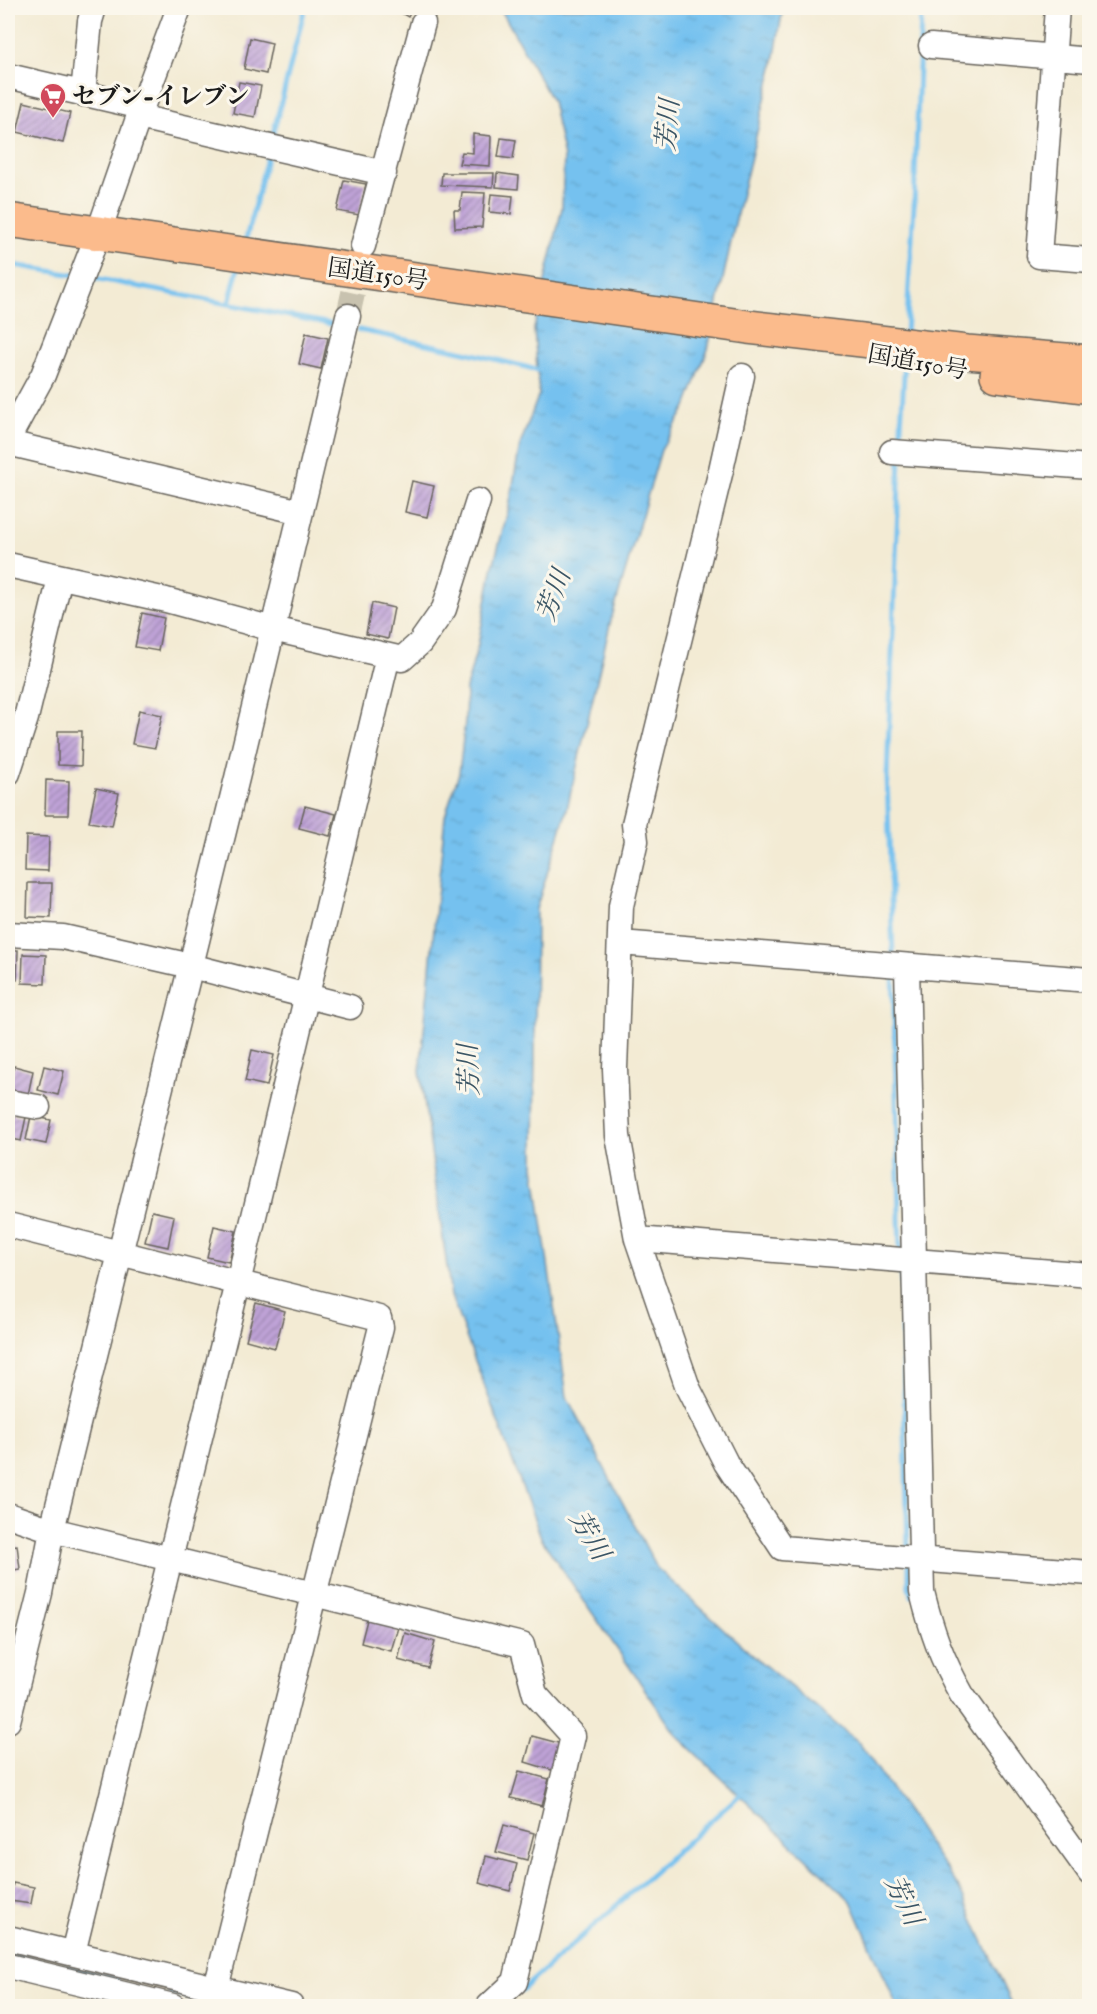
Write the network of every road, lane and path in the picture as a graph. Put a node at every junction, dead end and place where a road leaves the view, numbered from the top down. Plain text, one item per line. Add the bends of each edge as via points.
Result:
1 (94, 8) edge
2 (179, 8) edge
3 (1057, 8) edge
4 (423, 23) dead end
5 (931, 46) dead end
6 (1054, 57) junction
7 (1089, 60) edge
8 (8, 76) edge
9 (83, 94) junction
10 (140, 112) junction
11 (384, 173) junction
12 (8, 220) edge
13 (98, 234) junction
14 (363, 246) tunnel mouth
15 (1089, 260) edge
16 (348, 316) tunnel mouth
17 (748, 327) junction
18 (1089, 362) edge
19 (742, 376) dead end
20 (1089, 387) edge
21 (8, 441) edge
22 (902, 453) dead end
23 (1089, 467) edge
24 (478, 501) dead end
25 (301, 512) junction
26 (8, 565) edge
27 (60, 578) junction
28 (273, 629) junction
29 (388, 656) junction
30 (17, 717) edge
31 (8, 773) edge
32 (8, 934) edge
33 (620, 943) junction
34 (191, 966) junction
35 (898, 966) junction
36 (1089, 980) edge
37 (307, 996) junction
38 (350, 1007) dead end
39 (8, 1102) edge
40 (38, 1107) dead end
41 (8, 1225) edge
42 (637, 1239) junction
43 (121, 1253) junction
44 (905, 1261) junction
45 (1089, 1275) edge
46 (238, 1283) junction
47 (8, 1515) edge
48 (52, 1530) junction
49 (171, 1558) junction
50 (913, 1559) junction
51 (1089, 1573) edge
52 (315, 1594) junction
53 (8, 1721) edge
54 (1089, 1873) edge
55 (8, 1938) edge
56 (73, 1953) junction
57 (8, 1966) edge
58 (216, 1988) junction
59 (90, 1996) edge
60 (173, 2007) edge
61 (291, 2007) edge
62 (489, 2007) edge

1 - 9 street
2 - 10 street
3 - 6 street
4 - 11 street
5 - 6 street
6 - 7 street
6 - 15 street via 1039,256
8 - 9 street
9 - 10 street
10 - 11 street
10 - 13 street
11 - 14 street
12 - 13 highway, 国道150号
13 - 17 highway, 国道150号
13 - 21 street via 43,375
16 - 25 street
17 - 18 highway, 国道150号
17 - 20 highway, 国道150号 via 966,371
19 - 33 street via 633,824 636,841 621,906
21 - 25 street
22 - 23 street
24 - 29 street via 444,609 420,643 402,659
25 - 28 street
26 - 27 street
27 - 28 street via 166,600
27 - 30 street
28 - 29 street
28 - 34 street
29 - 37 street
30 - 31 street
32 - 34 street via 63,937
33 - 35 street
33 - 42 street via 615,1041 618,1136
34 - 37 street
34 - 43 street
35 - 36 street
35 - 44 street
37 - 38 street
37 - 46 street
39 - 40 street
41 - 43 street
42 - 44 street
42 - 50 street via 688,1388 726,1463 782,1548
43 - 46 street
43 - 48 street
44 - 45 street
44 - 50 street
46 - 49 street
46 - 52 street via 379,1318 381,1327
47 - 48 street
48 - 49 street
48 - 53 street
49 - 52 street
49 - 56 street
50 - 51 street
50 - 54 street via 944,1664
52 - 58 street
52 - 62 street via 522,1645 535,1694 573,1736 515,1982
55 - 56 street
56 - 58 street
57 - 59 street
58 - 61 street
59 - 60 street

